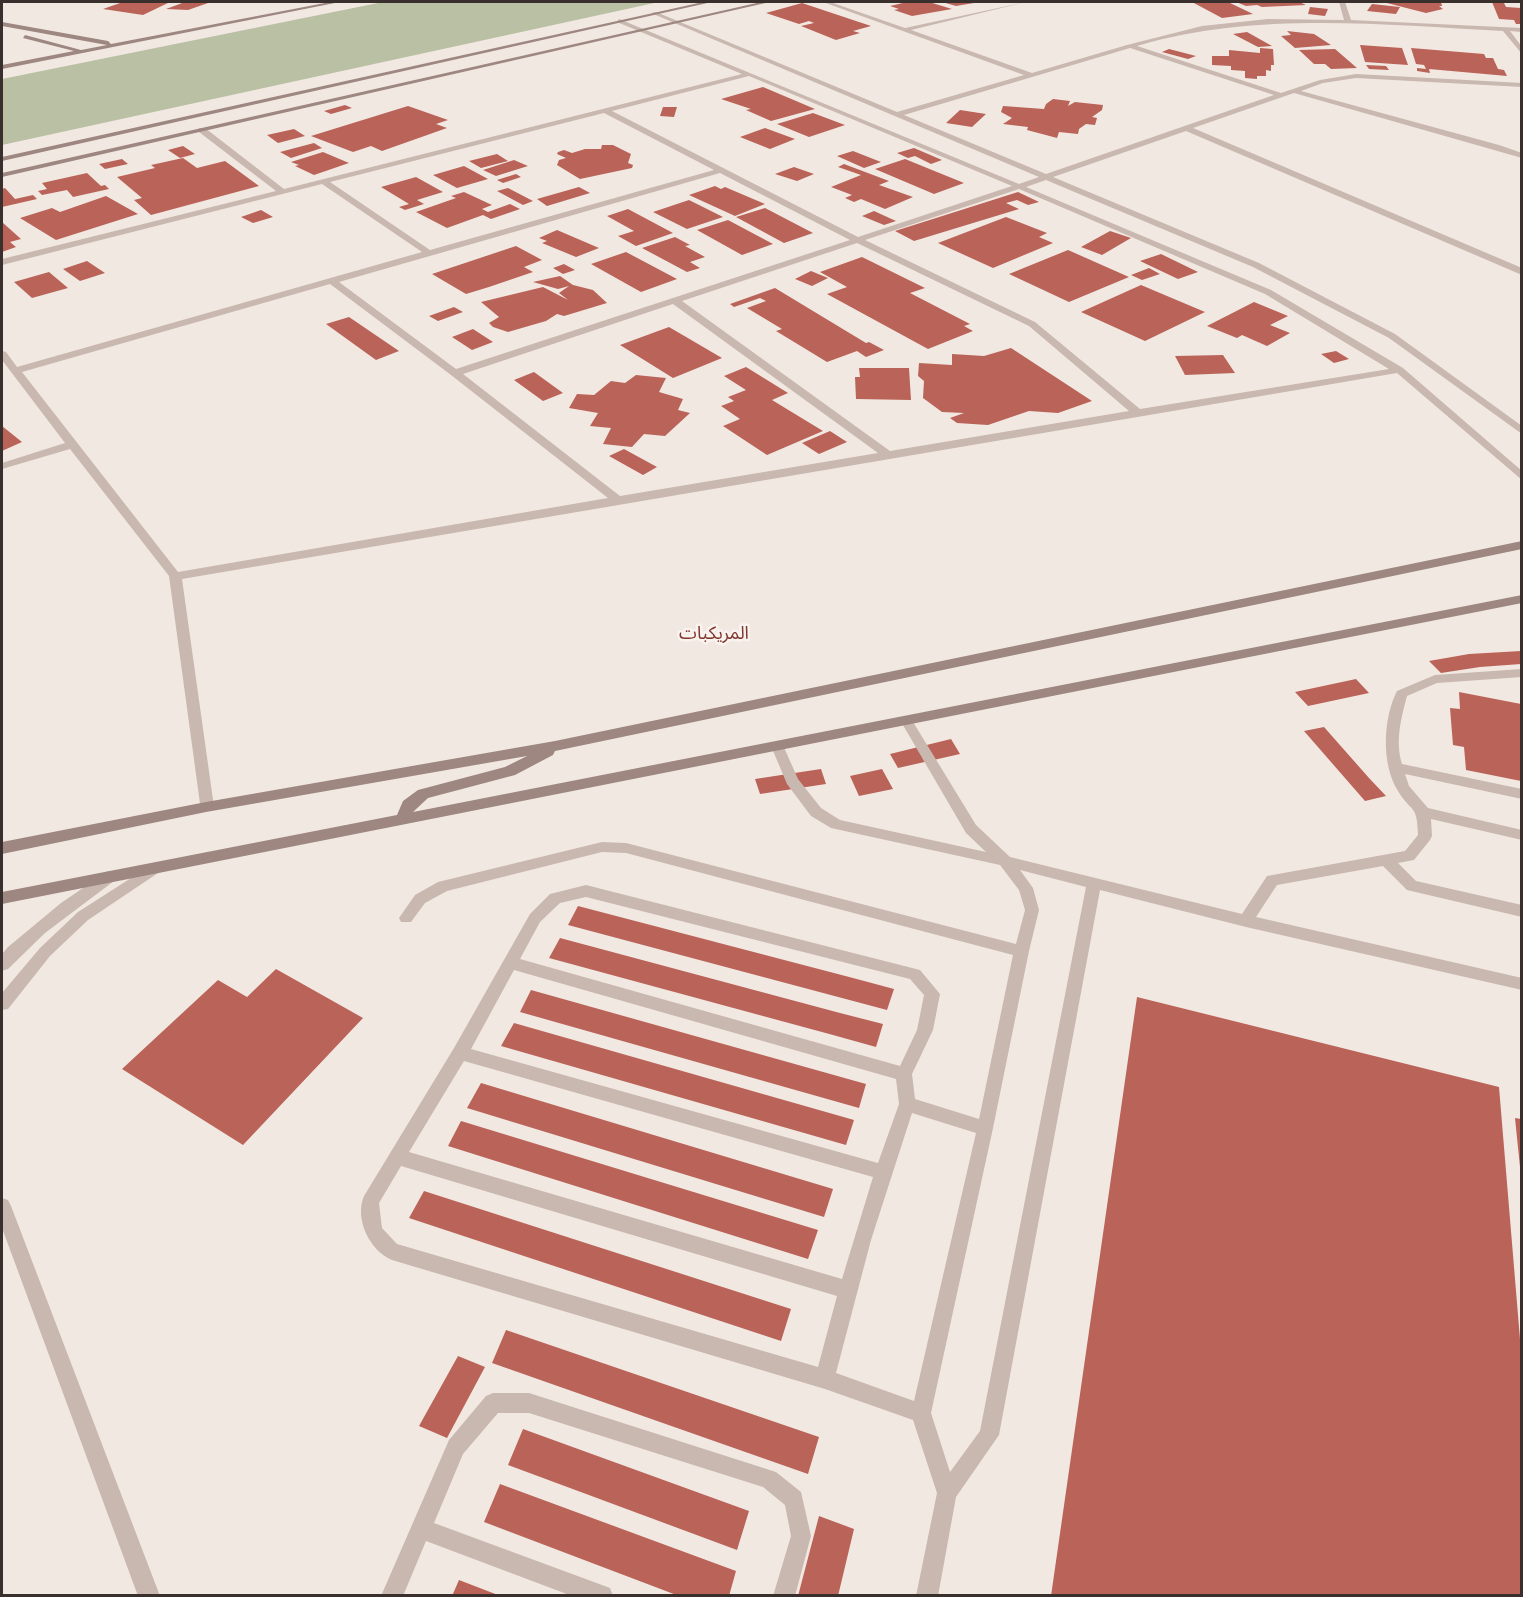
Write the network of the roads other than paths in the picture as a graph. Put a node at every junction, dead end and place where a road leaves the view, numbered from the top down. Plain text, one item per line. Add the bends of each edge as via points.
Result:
1 (304, 2) edge
2 (337, 2) edge
3 (709, 2) edge
4 (767, 2) edge
5 (826, 2) edge
6 (1023, 2) edge
7 (1342, 2) edge
8 (654, 13) junction
9 (619, 21) junction
10 (677, 22) junction
11 (1348, 22) junction
12 (2, 24) edge
13 (1505, 29) junction
14 (643, 30) junction
15 (904, 30) junction
16 (1521, 30) edge
17 (21, 37) dead end
18 (101, 41) junction
19 (116, 44) junction
20 (1129, 46) junction
21 (68, 47) junction
22 (83, 51) junction
23 (1521, 52) edge
24 (2, 62) edge
25 (2, 67) edge
26 (750, 74) junction
27 (1031, 75) junction
28 (1521, 85) edge
29 (1294, 91) junction
30 (1281, 95) junction
31 (606, 111) junction
32 (899, 114) junction
33 (1186, 128) junction
34 (202, 130) junction
35 (1513, 145) dead end
36 (1496, 147) junction
37 (1521, 156) edge
38 (2, 159) edge
39 (721, 170) junction
40 (2, 175) edge
41 (1045, 176) junction
42 (324, 182) junction
43 (1018, 187) junction
44 (283, 192) junction
45 (857, 240) junction
46 (430, 254) junction
47 (2, 262) edge
48 (1521, 272) edge
49 (333, 282) junction
50 (674, 300) junction
51 (2, 354) edge
52 (1399, 370) junction
53 (15, 371) junction
54 (454, 373) junction
55 (1137, 412) junction
56 (1521, 431) edge
57 (73, 444) junction
58 (886, 453) junction
59 (2, 466) edge
60 (1521, 477) edge
61 (619, 501) junction
62 (1521, 545) edge
63 (175, 576) junction
64 (1521, 599) edge
65 (1521, 674) edge
66 (906, 720) junction
67 (555, 746) junction
68 (777, 746) junction
69 (1397, 768) junction
70 (1521, 794) edge
71 (206, 807) junction
72 (1424, 812) junction
73 (403, 819) junction
74 (1521, 835) edge
75 (2, 848) edge
76 (1005, 861) junction
77 (1386, 861) junction
78 (156, 867) junction
79 (108, 877) junction
80 (1094, 884) junction
81 (2, 898) edge
82 (1521, 911) edge
83 (406, 918) dead end
84 (1246, 921) junction
85 (1021, 951) junction
86 (511, 963) junction
87 (2, 964) edge
88 (1521, 984) edge
89 (2, 1004) edge
90 (460, 1053) junction
91 (904, 1074) junction
92 (907, 1104) junction
93 (985, 1128) junction
94 (399, 1157) junction
95 (882, 1172) junction
96 (2, 1206) edge
97 (848, 1290) junction
98 (825, 1379) junction
99 (921, 1413) junction
100 (947, 1493) junction
101 (422, 1529) junction
102 (149, 1596) edge
103 (392, 1596) edge
104 (602, 1596) edge
105 (784, 1596) edge
106 (927, 1596) edge

1 - 18 street
2 - 19 street
3 - 8 street
4 - 10 street
5 - 15 street
6 - 15 street
7 - 11 street
8 - 9 street
8 - 10 street
9 - 14 street
9 - 38 street
10 - 14 street
10 - 32 street
11 - 13 street
11 - 20 street via 1268,21 1213,27
12 - 18 street
13 - 16 street
13 - 23 street
14 - 26 street
14 - 34 street
15 - 27 street
17 - 21 street
18 - 19 street
18 - 21 street
19 - 22 street
20 - 27 street
20 - 30 street
21 - 22 street
21 - 24 street
22 - 25 street
26 - 31 street
26 - 43 street
27 - 32 street
28 - 29 street via 1356,76 1322,81
29 - 30 street
29 - 36 street
30 - 33 street
31 - 39 street
31 - 42 street
32 - 41 street
33 - 41 street
33 - 48 street
34 - 40 street
34 - 44 street
35 - 36 street
36 - 37 street
39 - 45 street
39 - 46 street
41 - 43 street
41 - 56 street via 1256,265 1392,336
42 - 44 street
42 - 46 street
43 - 45 street
43 - 52 street via 1268,292
44 - 47 street
45 - 50 street
45 - 55 street via 1032,324
46 - 49 street
49 - 53 street
49 - 54 street
50 - 54 street
50 - 58 street
51 - 53 street
52 - 55 street
52 - 60 street
53 - 57 street
54 - 61 street
55 - 58 street
57 - 59 street
57 - 63 street
58 - 61 street
61 - 63 street
62 - 67 street
63 - 71 street
64 - 66 street
65 - 69 lane via 1435,679 1401,694 1393,725 1392,753
66 - 68 street
66 - 76 lane via 971,829
67 - 71 street
67 - 73 street via 510,771 423,794 408,805
68 - 73 street
68 - 76 lane via 792,781 816,812 836,824
69 - 70 lane
69 - 72 lane via 1403,788
71 - 75 street
72 - 74 lane
72 - 77 lane via 1425,836 1409,856
73 - 78 street
76 - 80 lane
76 - 85 lane via 1026,888 1032,910
77 - 82 lane via 1413,886
77 - 84 lane via 1272,880
78 - 79 street
78 - 89 lane via 83,916 45,951
79 - 81 street
79 - 87 street via 52,918
80 - 84 lane
80 - 100 lane via 989,1435
83 - 85 lane via 420,898 443,886 602,847 626,848
84 - 88 lane
85 - 93 lane
86 - 90 lane
86 - 91 lane
86 - 91 lane via 534,918 555,897 586,891 915,974 932,994 925,1030
90 - 94 lane
90 - 95 lane
91 - 92 lane
92 - 93 lane
92 - 95 lane
93 - 99 lane
94 - 97 lane
94 - 98 lane via 370,1202 373,1232 392,1251
95 - 97 lane
96 - 102 lane
97 - 98 lane
98 - 99 lane
99 - 100 lane
100 - 106 lane
101 - 103 lane
101 - 104 lane
101 - 105 lane via 456,1447 493,1403 530,1403 769,1479 794,1499 801,1536

